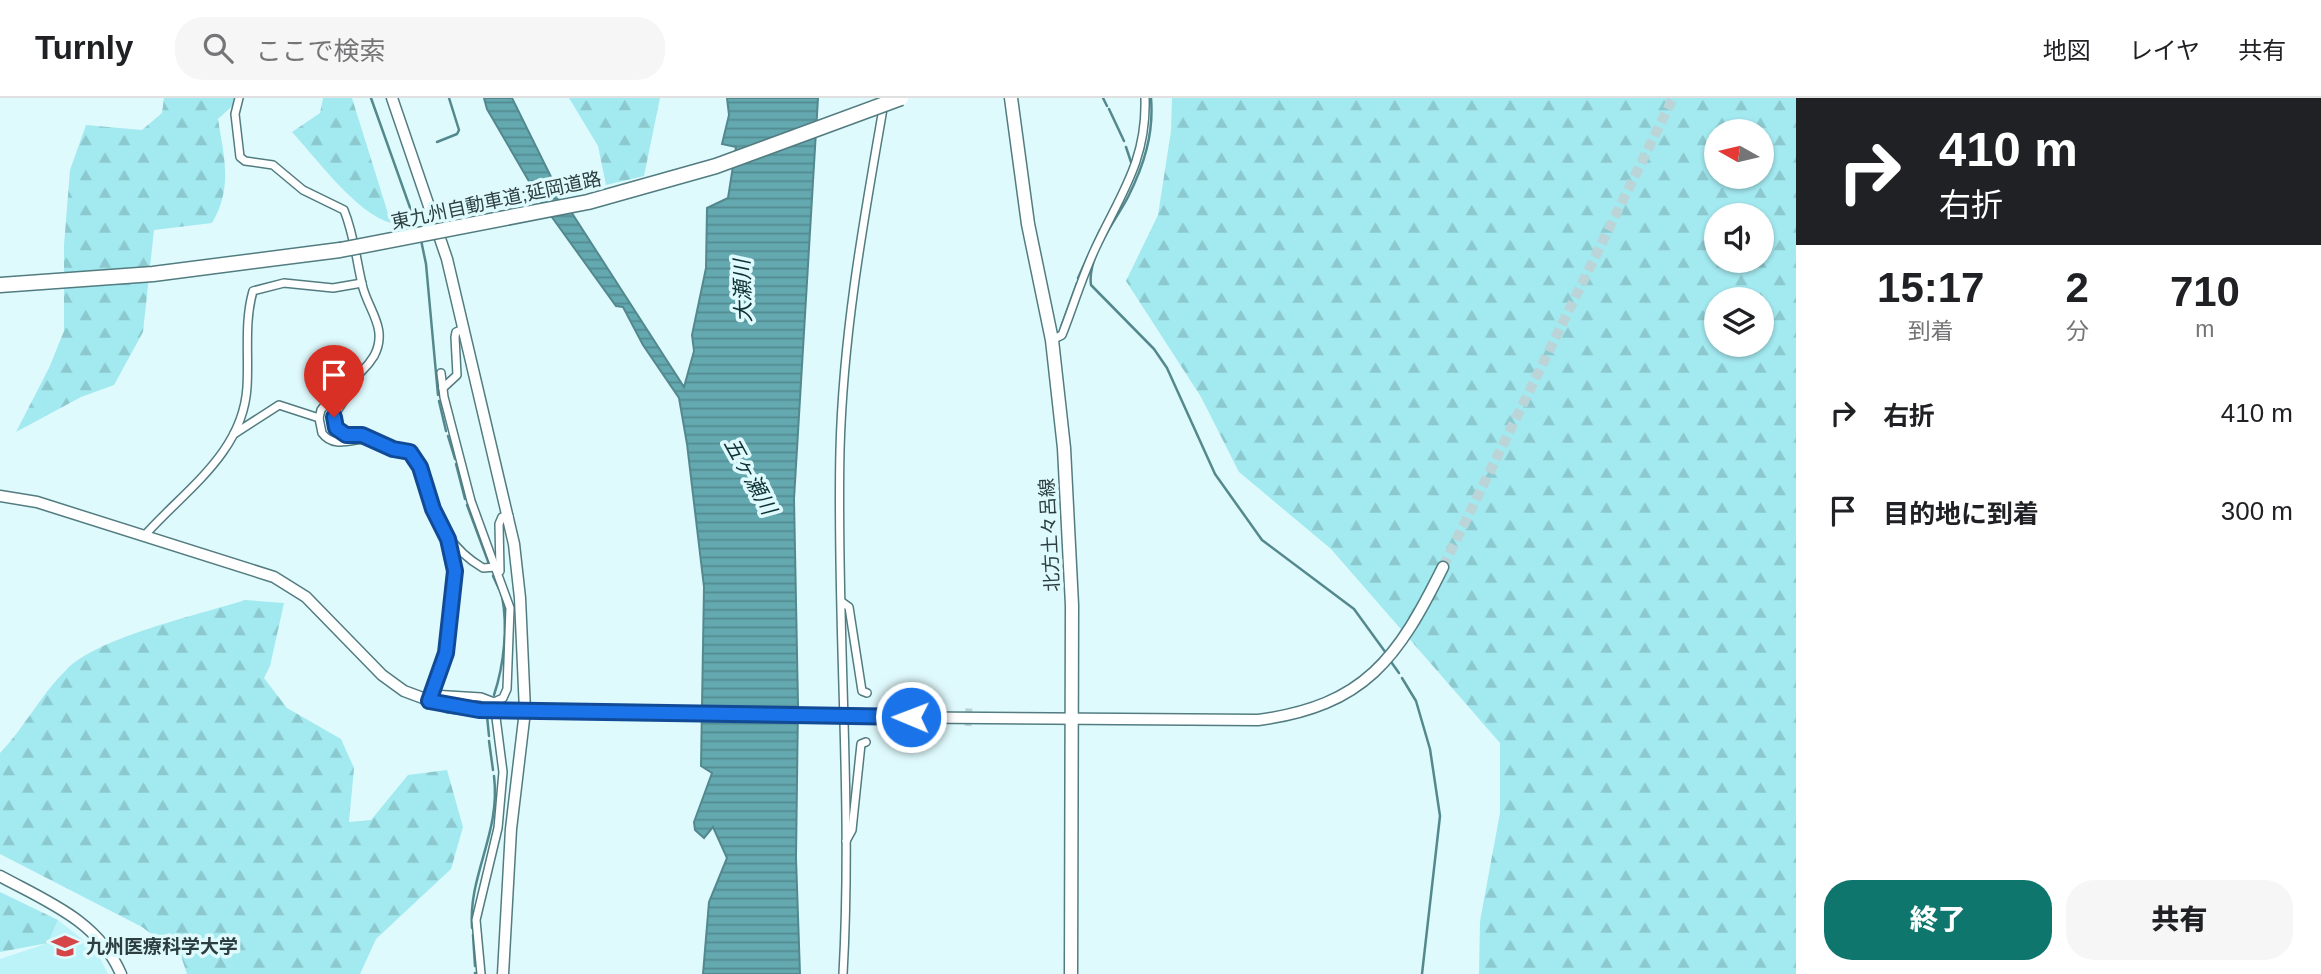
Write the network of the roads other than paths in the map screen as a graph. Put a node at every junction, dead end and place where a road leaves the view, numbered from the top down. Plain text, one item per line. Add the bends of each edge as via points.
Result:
1 (239, 98) edge
2 (392, 98) edge
3 (885, 98) edge
4 (901, 98) edge
5 (1011, 98) edge
6 (1145, 98) edge
7 (153, 274) junction
8 (85, 279) junction
9 (0, 280) edge
10 (362, 283) junction
11 (0, 293) edge
12 (463, 328) junction
13 (1052, 340) junction
14 (366, 365) junction
15 (441, 373) dead end
16 (443, 388) junction
17 (319, 418) junction
18 (233, 434) junction
19 (378, 440) junction
20 (0, 496) edge
21 (509, 515) junction
22 (145, 535) junction
23 (448, 539) junction
24 (1443, 567) tunnel mouth
25 (498, 571) junction
26 (842, 602) junction
27 (867, 694) dead end
28 (431, 697) junction
29 (494, 702) junction
30 (525, 711) junction
31 (1073, 719) junction
32 (866, 742) dead end
33 (846, 841) junction
34 (0, 876) edge
35 (121, 974) edge
36 (481, 974) edge
37 (503, 974) edge
38 (843, 974) edge
39 (1071, 974) edge

1 - 10 street via 235,122 240,157 273,165 303,190 341,207 354,239
2 - 12 street via 439,235
3 - 26 street via 849,317 840,450
4 - 7 highway, 東九州自動車道;延岡道路, bridge via 716,166 588,202 340,250
5 - 13 main road, 北方土々呂線 via 1030,234
6 - 13 street via 1146,128 1133,171 1094,251 1062,335
7 - 8 highway, 東九州自動車道;延岡道路
7 - 11 highway
8 - 9 highway, 東九州自動車道;延岡道路
8 - 9 highway, 東九州自動車道;延岡道路
10 - 14 street via 379,333 376,351
10 - 18 street via 333,288 284,283 253,291 247,385
12 - 16 street via 455,337 457,374
12 - 21 street
13 - 31 main road, 北方土々呂線 via 1069,524
14 - 17 street via 327,401
14 - 19 street via 334,423 346,435
15 - 16 street
16 - 25 street via 471,501
17 - 18 street via 278,405
17 - 19 street via 329,440
18 - 22 street via 211,471
19 - 23 street via 415,457
20 - 22 street via 37,502
21 - 25 street via 499,524
21 - 30 street via 520,598
22 - 28 street via 274,576 306,597 382,675 404,691
23 - 25 street via 483,568
23 - 28 street via 455,571 450,627
24 - 31 street via 1415,625 1382,667 1325,704 1258,720
25 - 29 street via 510,608 510,628 506,689 503,698
26 - 27 street via 849,607 862,691
26 - 33 street
28 - 29 street via 481,697
28 - 30 street, bridge via 479,710
29 - 36 street via 503,772 498,828 476,919
30 - 31 street, bridge
30 - 37 street via 511,829
31 - 39 main road, 北方土々呂線
32 - 33 street via 861,744 852,830
33 - 38 street
34 - 35 street via 81,920 104,943

